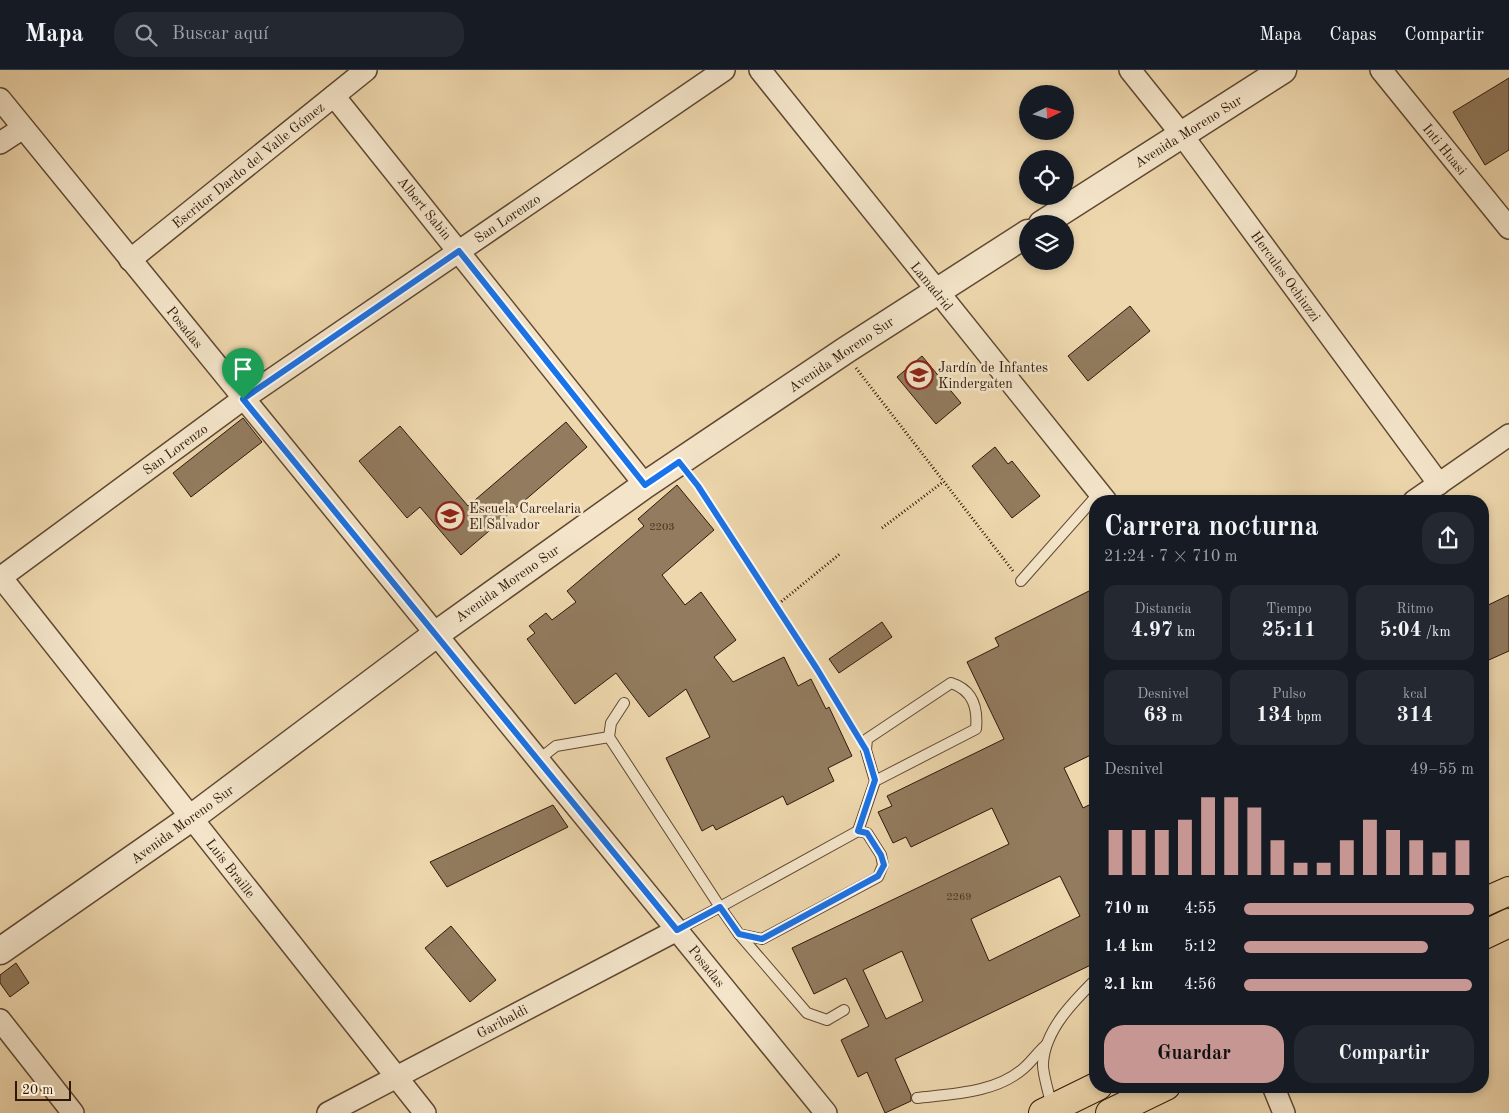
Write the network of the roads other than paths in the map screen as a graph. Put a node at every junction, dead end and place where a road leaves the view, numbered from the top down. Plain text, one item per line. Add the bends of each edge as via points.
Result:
1 (366, 70) edge
2 (724, 70) edge
3 (760, 70) edge
4 (1130, 70) edge
5 (1283, 70) edge
6 (1381, 70) edge
7 (334, 96) junction
8 (0, 99) edge
9 (23, 128) junction
10 (1182, 135) junction
11 (0, 143) edge
12 (1056, 215) edge
13 (1509, 228) edge
14 (1019, 239) edge
15 (459, 251) junction
16 (130, 260) junction
17 (935, 291) junction
18 (243, 399) junction
19 (1509, 436) edge
20 (1439, 484) junction
21 (645, 485) junction
22 (1100, 495) edge
23 (1423, 495) edge
24 (1089, 510) edge
25 (0, 577) edge
26 (1021, 581) road end
27 (435, 634) junction
28 (624, 703) dead end
29 (609, 737) junction
30 (538, 760) junction
31 (875, 780) junction
32 (191, 818) junction
33 (858, 831) junction
34 (1509, 891) edge
35 (1489, 901) edge
36 (720, 907) junction
37 (1509, 923) edge
38 (677, 930) junction
39 (1489, 933) edge
40 (739, 934) junction
41 (0, 951) edge
42 (1089, 986) edge
43 (844, 1010) dead end
44 (0, 1020) edge
45 (1046, 1045) junction
46 (396, 1077) junction
47 (1089, 1090) edge
48 (1151, 1093) edge
49 (1276, 1093) edge
50 (917, 1098) dead end
51 (1048, 1111) edge
52 (74, 1113) edge
53 (328, 1113) edge
54 (425, 1113) edge
55 (826, 1113) edge
56 (1110, 1113) edge
57 (1284, 1113) edge

1 - 7 street, Escritor Dardo del Valle Gómez
2 - 15 street, San Lorenzo
3 - 17 street, Lamadrid
4 - 10 street, Hercules Ochiuzzi
5 - 10 street, Avenida Moreno Sur
6 - 13 street, Inti Huasi
7 - 15 street, Albert Sabin
7 - 16 street, Escritor Dardo del Valle Gómez
8 - 9 street, Posadas
9 - 11 street
9 - 16 street, Posadas
10 - 12 street, Avenida Moreno Sur
10 - 20 street, Hercules Ochiuzzi
14 - 17 street, Avenida Moreno Sur
15 - 18 street, San Lorenzo
15 - 21 street, Albert Sabin
16 - 18 street, Posadas
17 - 21 street, Avenida Moreno Sur
17 - 22 street, Lamadrid
18 - 25 street, San Lorenzo
18 - 27 street, Posadas
19 - 20 street
20 - 23 street
21 - 27 street, Avenida Moreno Sur
24 - 26 lane
25 - 32 street, Luis Braille
27 - 30 street, Posadas
27 - 32 street, Avenida Moreno Sur
28 - 29 lane via 611,723
29 - 30 lane via 556,746
29 - 36 lane
30 - 38 street, Posadas
31 - 31 lane via 866,750 867,740 952,683 963,687 978,715 976,728
31 - 33 lane
32 - 41 street, Avenida Moreno Sur
32 - 46 street, Luis Braille
33 - 36 lane
33 - 40 lane via 867,833 881,855 884,865 878,876 762,939
34 - 35 highway
36 - 38 lane
36 - 40 lane
37 - 39 highway
38 - 46 street, Garibaldi
38 - 55 street, Posadas
40 - 43 lane via 808,1013 827,1020
42 - 45 lane via 1068,1007
44 - 52 street
45 - 50 lane via 1023,1069 993,1085 963,1094
45 - 51 lane via 1042,1065
46 - 53 street, Garibaldi
46 - 54 street, Luis Braille
47 - 51 highway
48 - 56 highway
49 - 57 street

